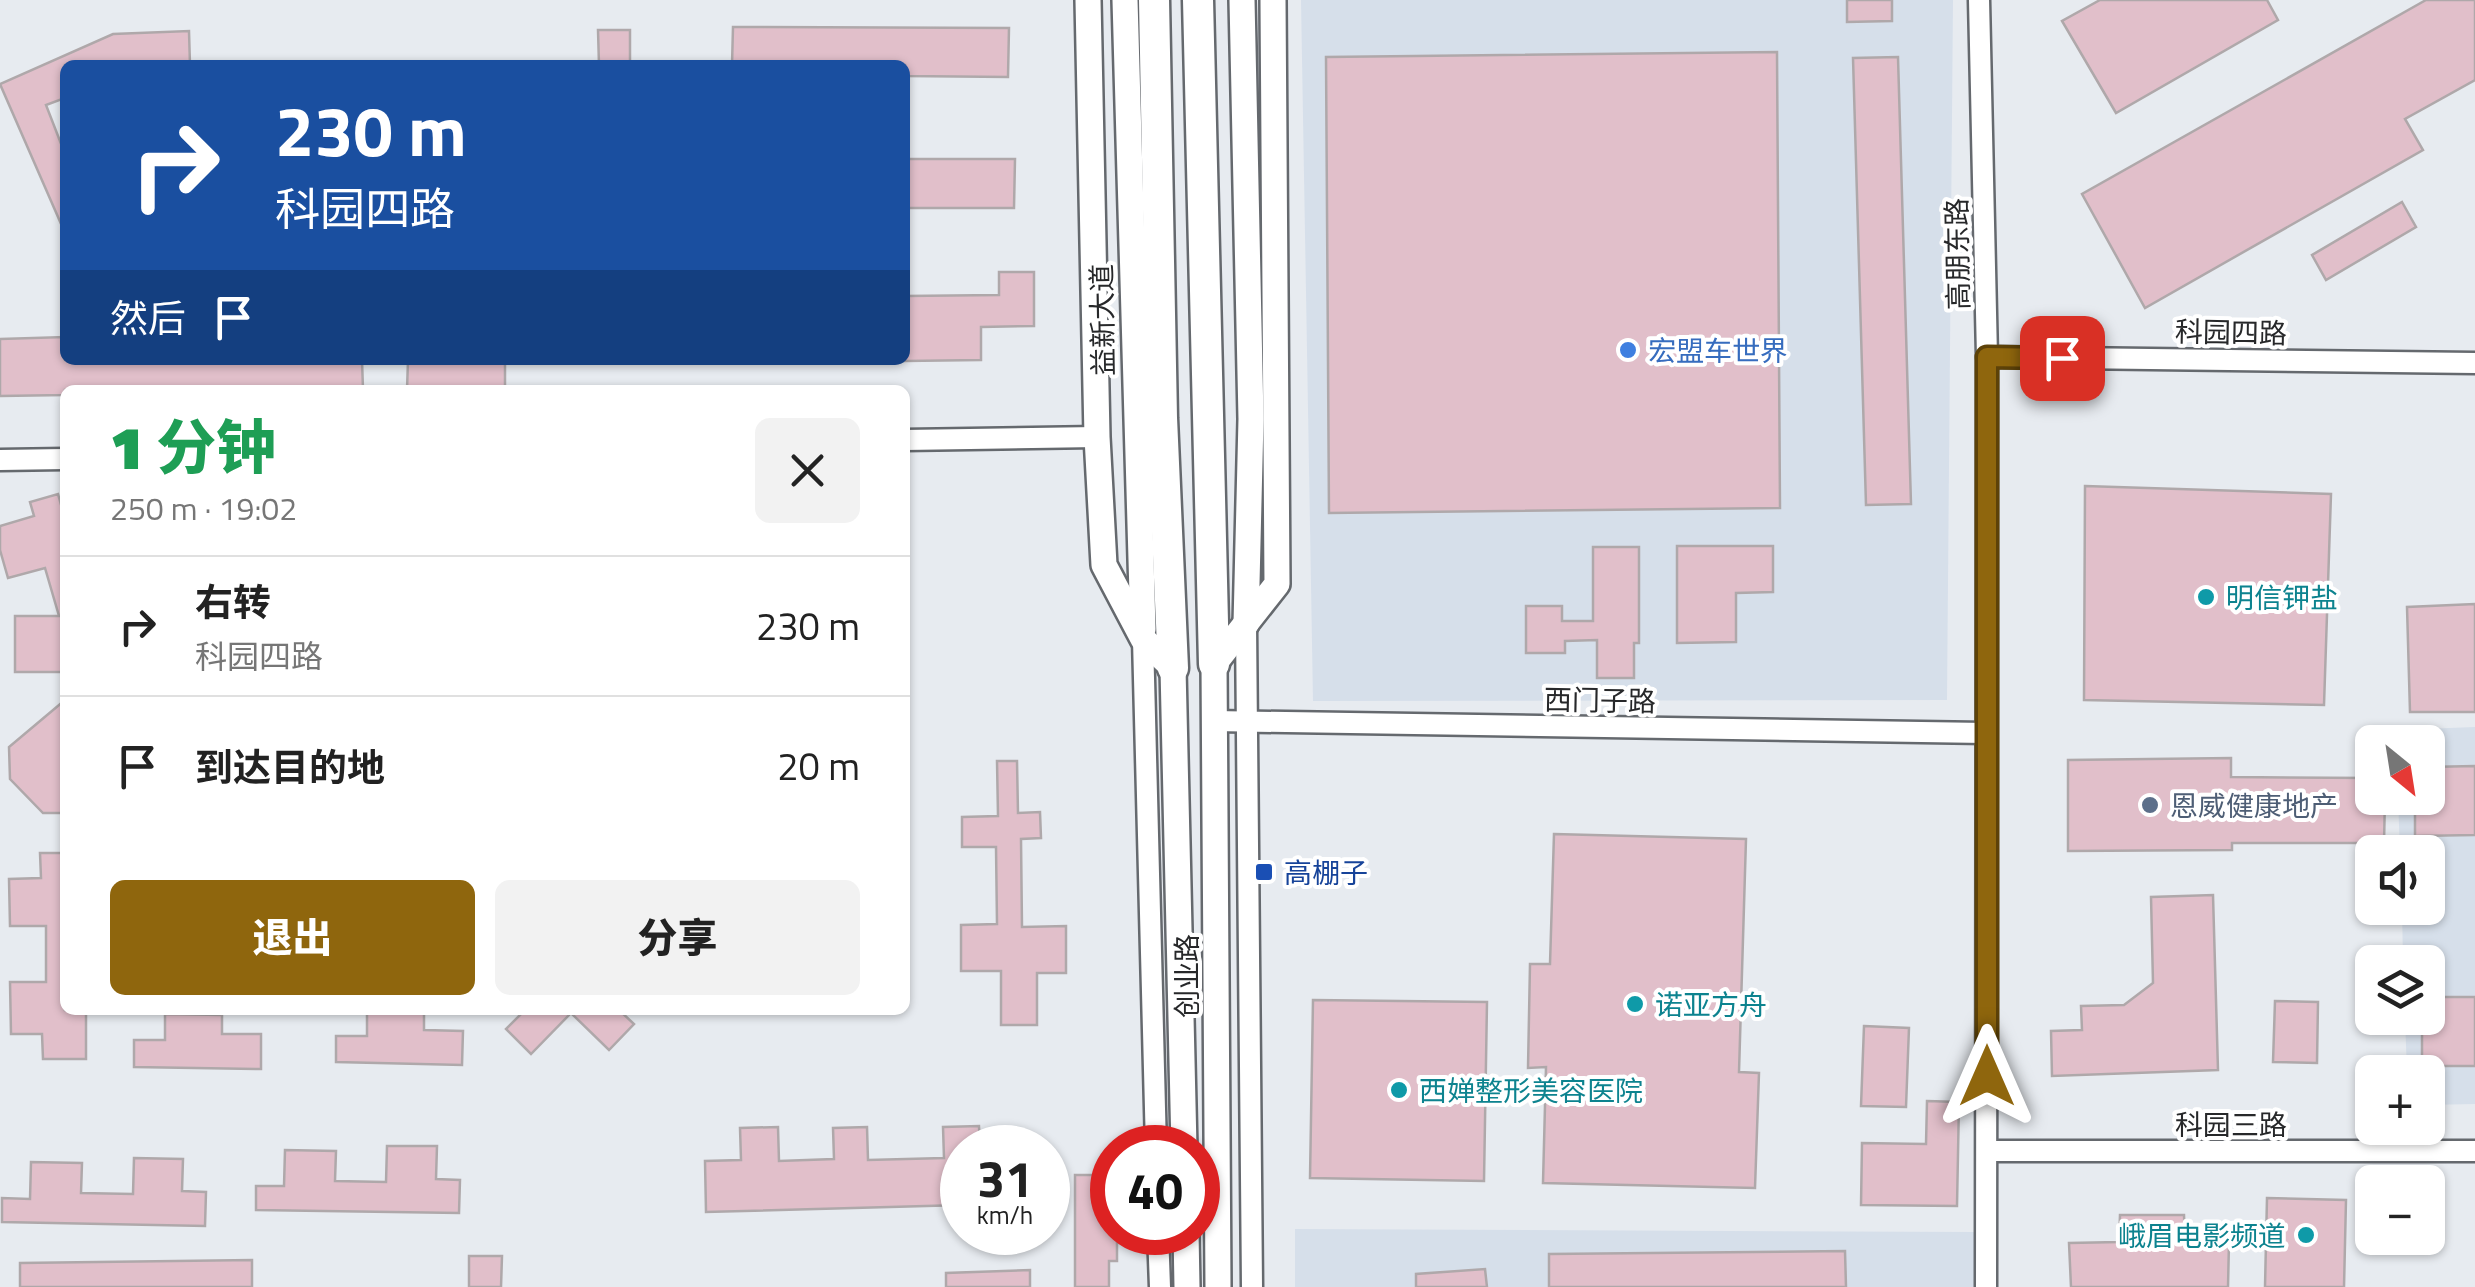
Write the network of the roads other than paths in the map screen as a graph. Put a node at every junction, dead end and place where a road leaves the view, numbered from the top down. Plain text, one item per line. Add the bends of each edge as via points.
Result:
1 (1088, 0) edge
2 (1125, 0) edge
3 (1154, 0) edge
4 (1198, 0) edge
5 (1242, 0) edge
6 (1273, 0) edge
7 (1979, 0) edge
8 (1987, 357) junction
9 (2475, 363) edge
10 (1148, 418) junction
11 (1097, 436) junction
12 (910, 440) edge
13 (60, 458) edge
14 (0, 460) edge
15 (1246, 624) junction
16 (1143, 639) junction
17 (1214, 664) junction
18 (1173, 668) junction
19 (1214, 721) junction
20 (1244, 724) junction
21 (1985, 734) junction
22 (1155, 1125) edge
23 (1183, 1125) edge
24 (1987, 1151) junction
25 (2475, 1151) edge
26 (1159, 1255) edge
27 (1186, 1255) edge
28 (1160, 1287) edge
29 (1187, 1287) edge
30 (1218, 1287) edge
31 (1252, 1287) edge
32 (1986, 1287) edge

1 - 11 main road
2 - 10 main road, 益新大道
3 - 10 highway
4 - 17 highway
5 - 15 main road via 1251,418
6 - 15 main road via 1276,584
7 - 8 street, 高朋东路
8 - 9 street, 科园四路
8 - 21 street, 高朋东路
10 - 16 main road, 益新大道
10 - 18 highway
11 - 12 street
11 - 16 main road via 1104,566
13 - 14 street
15 - 17 main road
15 - 20 street
16 - 18 main road
16 - 22 street
17 - 19 main road, 创业路
18 - 23 main road, 创业路
19 - 20 street, 西门子路
19 - 30 main road, 创业路
20 - 21 street, 西门子路
20 - 31 street
21 - 24 street, 高朋东路
24 - 25 street, 科园三路
24 - 32 street, 高朋东路
26 - 28 street
27 - 29 main road

